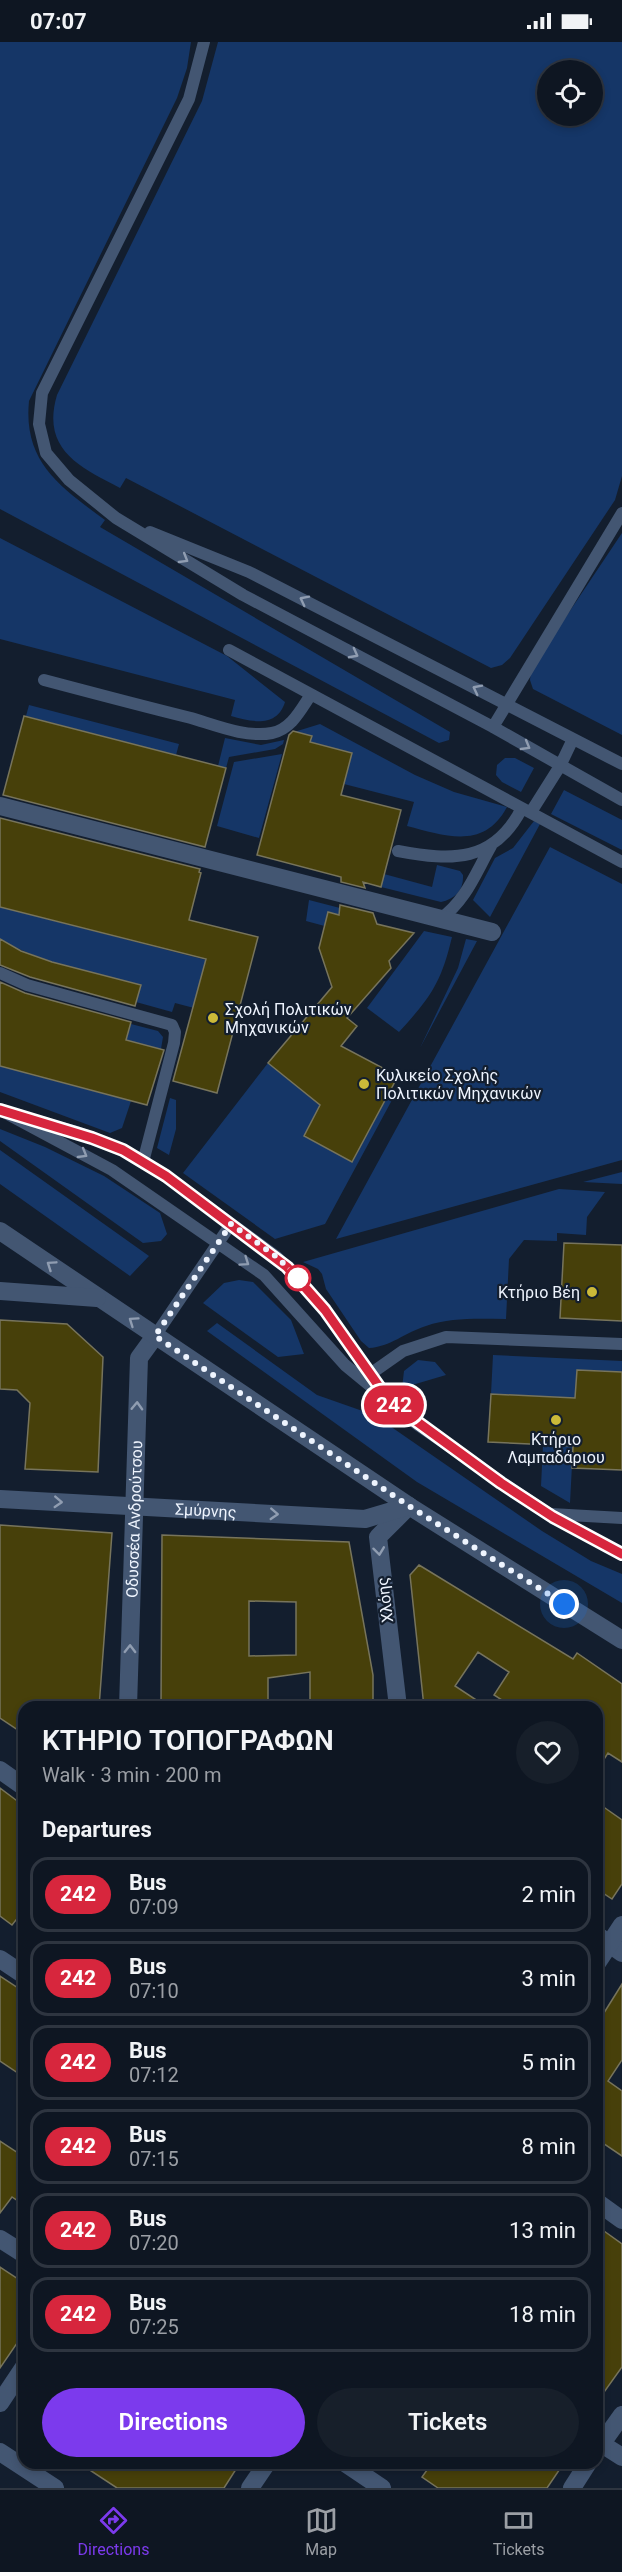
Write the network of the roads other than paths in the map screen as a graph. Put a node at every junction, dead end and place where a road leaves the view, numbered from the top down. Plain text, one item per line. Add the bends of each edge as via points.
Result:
1 (204, 42) edge
2 (622, 513) edge
3 (116, 518) junction
4 (230, 650) dead end
5 (44, 680) dead end
6 (310, 696) junction
7 (504, 704) junction
8 (493, 727) junction
9 (573, 739) junction
10 (622, 764) edge
11 (560, 766) junction
12 (622, 800) edge
13 (0, 806) edge
14 (526, 810) junction
15 (491, 846) junction
16 (398, 851) dead end
17 (622, 862) edge
18 (440, 919) junction
19 (492, 932) dead end
20 (0, 973) edge
21 (0, 1110) edge
22 (13, 1116) junction
23 (143, 1162) junction
24 (231, 1224) junction
25 (0, 1231) edge
26 (218, 1243) junction
27 (0, 1291) edge
28 (99, 1298) junction
29 (155, 1336) junction
30 (622, 1344) edge
31 (367, 1376) junction
32 (0, 1499) edge
33 (409, 1506) junction
34 (133, 1507) junction
35 (548, 1514) junction
36 (622, 1518) edge
37 (622, 1554) edge
38 (622, 1640) edge
39 (128, 1701) edge
40 (397, 1701) edge
41 (0, 1770) edge
42 (18, 1782) edge
43 (622, 1925) edge
44 (610, 1944) edge
45 (0, 1959) edge
46 (18, 1972) edge
47 (603, 2206) edge
48 (622, 2220) edge
49 (0, 2238) edge
50 (18, 2250) edge
51 (18, 2376) edge
52 (0, 2403) edge
53 (622, 2415) edge
54 (603, 2439) edge
55 (603, 2448) edge
56 (0, 2452) edge
57 (622, 2457) edge
58 (18, 2464) edge
59 (26, 2469) edge
60 (263, 2469) edge
61 (354, 2469) edge
62 (584, 2469) edge
63 (55, 2488) edge
64 (250, 2488) edge
65 (382, 2488) edge
66 (572, 2488) edge

1 - 3 lane via 189,99 40,403 40,432 46,453 80,490
2 - 7 lane
7 -> 3 lane via 249,572
3 -> 8 lane via 243,595
4 - 6 lane
5 - 6 lane via 260,734 286,727 296,719
6 - 14 lane
7 - 8 lane
7 - 9 lane
8 -> 11 lane
9 - 10 lane
9 - 11 lane
11 - 12 lane
11 - 14 lane
13 - 18 street
14 - 15 lane
14 - 17 lane
15 - 16 lane via 470,855 436,858
15 - 18 lane via 466,893
18 - 19 street
20 - 23 lane via 27,985 172,1025 174,1043
21 - 22 lane
22 - 23 lane via 77,1132
22 -> 26 lane via 112,1170
23 - 24 lane
24 - 26 lane
24 - 31 lane via 277,1257 307,1287
28 -> 25 street
26 - 29 lane
26 -> 31 lane via 264,1275 345,1365
27 - 28 street
29 -> 28 street
29 - 33 street
34 -> 29 street, Οδυσσέα Ανδρούτσου via 139,1358
30 - 31 lane via 446,1337 410,1347
31 - 35 lane via 390,1402
32 -> 34 street, Σμύρνης
34 -> 33 street, Σμύρνης via 365,1519
33 - 38 street
33 -> 40 street, Χλόης via 378,1537
39 -> 34 street, Οδυσσέα Ανδρούτσου
35 - 36 lane
35 - 37 lane
41 - 42 street
43 - 44 street
45 - 46 street
47 - 48 street
49 - 50 street
51 - 52 street
53 - 54 street
55 - 57 street
56 - 58 street
59 - 63 street
60 - 64 street
61 - 65 street
62 - 66 street

